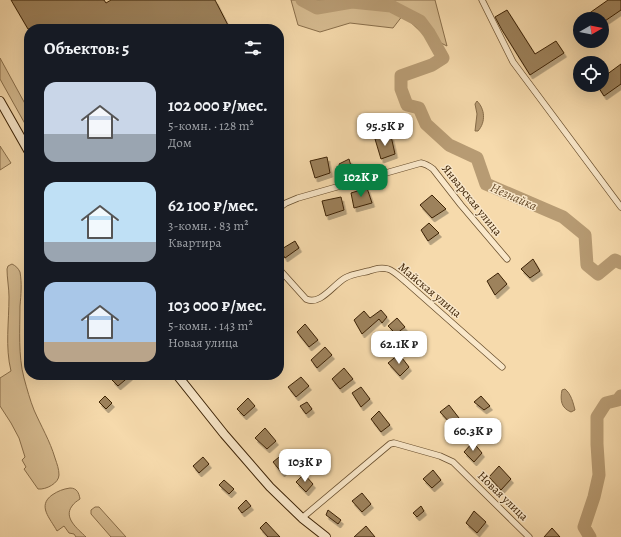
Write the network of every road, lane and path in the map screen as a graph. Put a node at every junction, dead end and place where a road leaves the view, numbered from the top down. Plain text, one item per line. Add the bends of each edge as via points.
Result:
1 (482, 0) edge
2 (0, 101) edge
3 (24, 143) edge
4 (284, 204) edge
5 (621, 206) edge
6 (507, 259) dead end
7 (284, 275) edge
8 (502, 367) dead end
9 (181, 380) edge
10 (302, 518) junction
11 (326, 537) edge
12 (529, 537) edge

1 - 5 street via 514,62
2 - 3 main road
4 - 6 street, Январская улица via 298,198 424,164 433,169
7 - 8 street, Майская улица via 309,301 318,300 352,275 387,269 406,282
9 - 10 main road via 270,487
10 - 11 main road
10 - 12 street, Новая улица via 394,443 452,462

